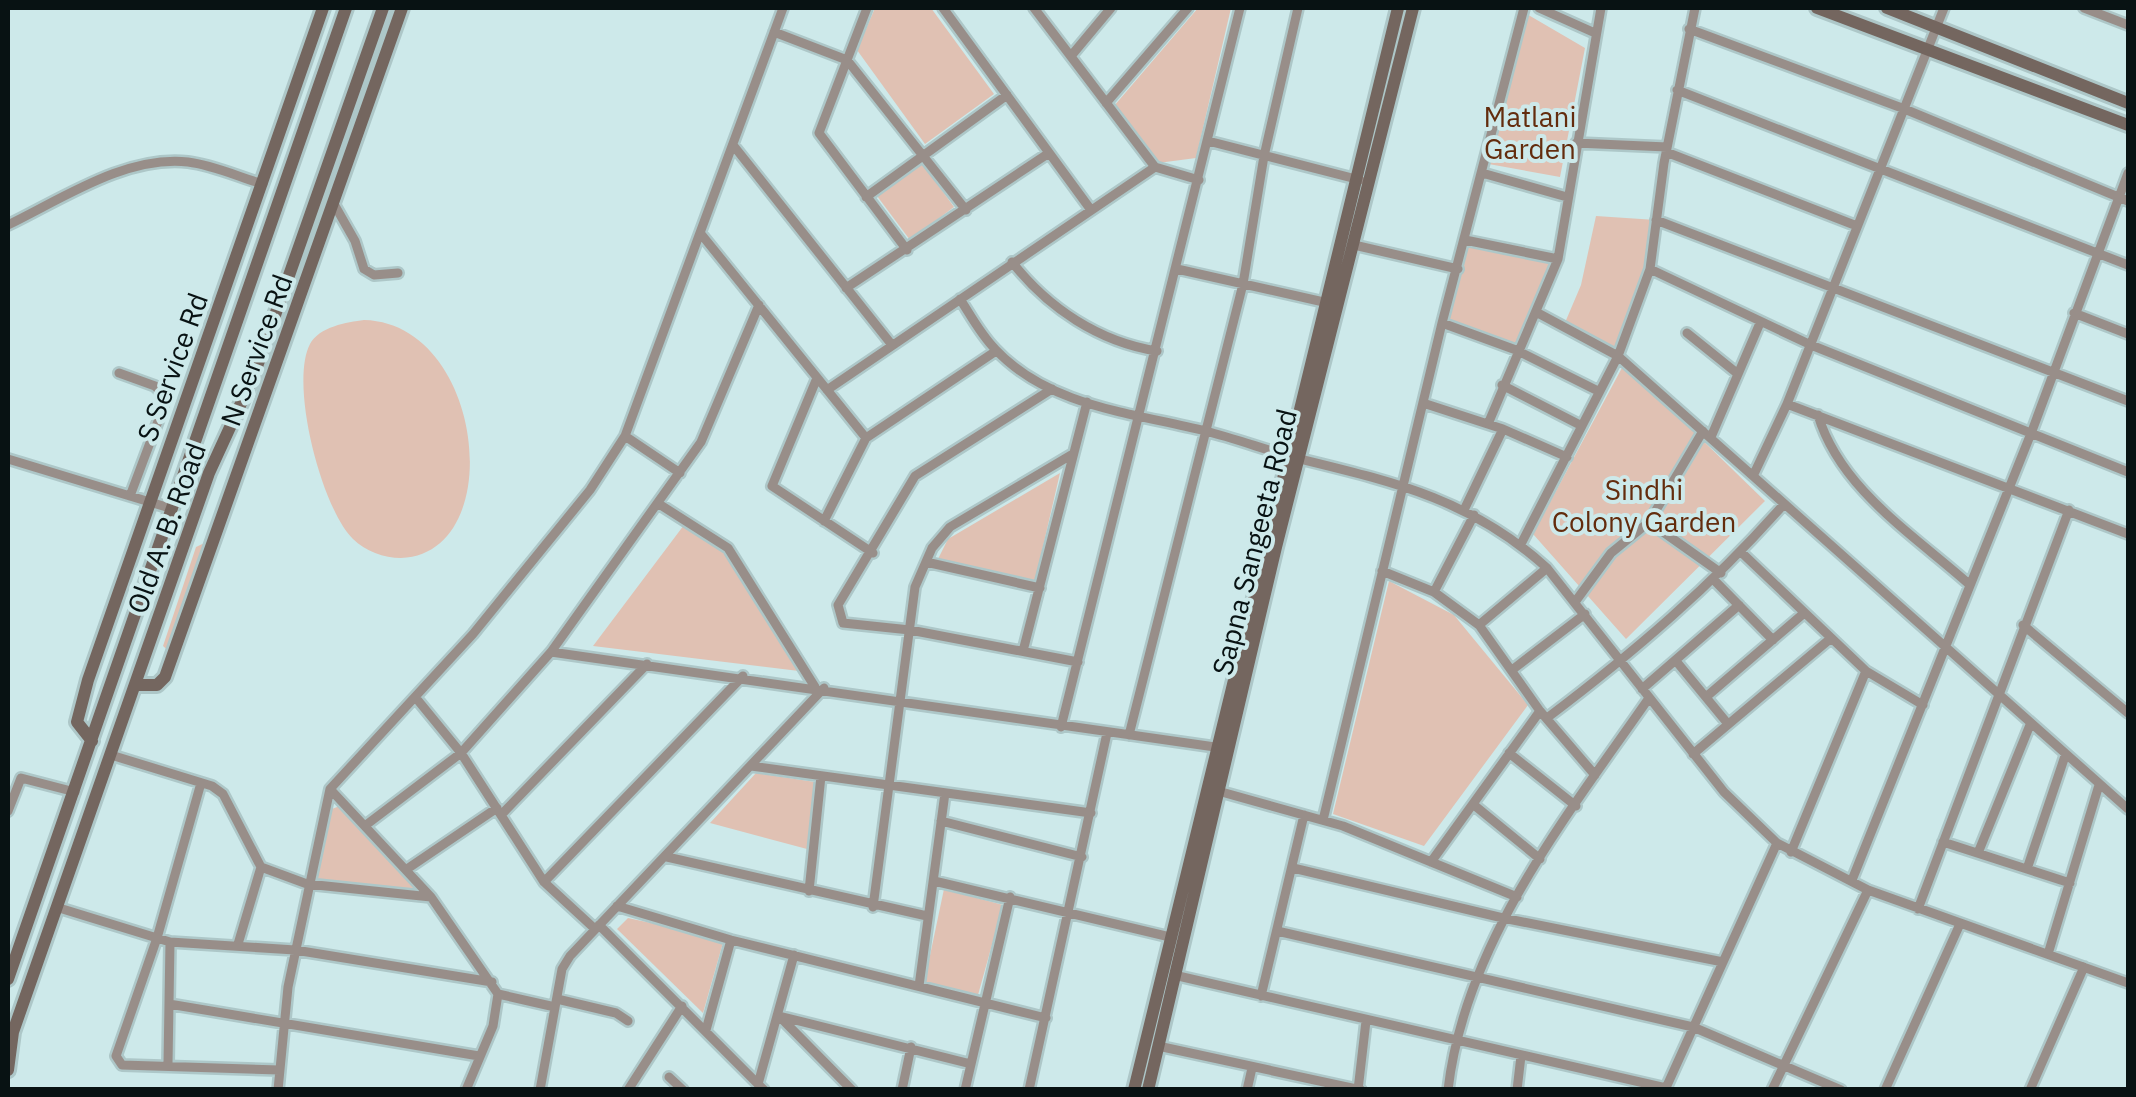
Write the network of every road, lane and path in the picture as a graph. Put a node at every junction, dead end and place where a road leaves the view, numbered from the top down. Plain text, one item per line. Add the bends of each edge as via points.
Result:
1 (322, 8) edge
2 (346, 8) edge
3 (402, 8) edge
4 (783, 8) edge
5 (867, 8) edge
6 (943, 8) edge
7 (1034, 8) edge
8 (1112, 8) edge
9 (1188, 8) edge
10 (1240, 8) edge
11 (1298, 8) edge
12 (1398, 8) edge
13 (1413, 8) edge
14 (1524, 8) edge
15 (1539, 8) edge
16 (1601, 8) edge
17 (1695, 8) edge
18 (1817, 8) edge
19 (1887, 8) edge
20 (1944, 8) edge
21 (2084, 8) edge
22 (383, 10) edge
23 (1936, 26) junction
24 (2128, 26) edge
25 (1689, 29) junction
26 (774, 32) junction
27 (1595, 33) junction
28 (1926, 48) junction
29 (1071, 56) junction
30 (847, 60) junction
31 (1677, 90) junction
32 (1007, 95) junction
33 (2128, 102) edge
34 (1106, 103) junction
35 (1902, 108) junction
36 (2128, 125) edge
37 (1208, 141) junction
38 (1576, 143) junction
39 (733, 145) junction
40 (1666, 149) junction
41 (1049, 153) junction
42 (924, 156) junction
43 (1264, 156) junction
44 (1155, 167) junction
45 (1878, 168) junction
46 (1482, 172) junction
47 (2128, 173) edge
48 (1198, 180) junction
49 (1364, 181) junction
50 (262, 184) junction
51 (866, 196) junction
52 (1567, 197) junction
53 (2123, 199) edge
54 (334, 204) junction
55 (966, 210) junction
56 (1091, 210) junction
57 (1656, 220) junction
58 (8, 225) edge
59 (1857, 226) junction
60 (701, 234) junction
61 (1465, 240) junction
62 (1354, 244) junction
63 (906, 250) junction
64 (2096, 251) junction
65 (1558, 259) junction
66 (1012, 262) junction
67 (2128, 265) edge
68 (1458, 269) junction
69 (1650, 269) junction
70 (1177, 270) junction
71 (398, 272) dead end
72 (1243, 284) junction
73 (1832, 286) junction
74 (846, 288) junction
75 (960, 299) junction
76 (1328, 303) junction
77 (758, 306) junction
78 (1536, 312) junction
79 (2074, 313) junction
80 (1442, 323) junction
81 (1760, 323) junction
82 (1687, 332) dead end
83 (2128, 334) edge
84 (892, 345) junction
85 (1811, 345) junction
86 (1516, 350) junction
87 (996, 351) junction
88 (1157, 351) junction
89 (1618, 356) junction
90 (2054, 372) junction
91 (118, 373) dead end
92 (1738, 374) junction
93 (817, 378) junction
94 (1502, 384) junction
95 (1052, 388) junction
96 (827, 390) junction
97 (1598, 391) junction
98 (2128, 401) edge
99 (1086, 402) junction
100 (1423, 403) junction
101 (1787, 404) junction
102 (1818, 414) junction
103 (1140, 419) junction
104 (1488, 424) junction
105 (1582, 426) junction
106 (1504, 429) junction
107 (1204, 430) junction
108 (2032, 431) junction
109 (1707, 434) junction
110 (625, 436) junction
111 (866, 438) junction
112 (1071, 455) junction
113 (1294, 457) junction
114 (1567, 457) junction
115 (8, 459) edge
116 (2128, 472) edge
117 (680, 473) junction
118 (1753, 476) junction
119 (1404, 484) junction
120 (2007, 488) junction
121 (130, 496) junction
122 (150, 502) junction
123 (658, 504) junction
124 (1784, 504) junction
125 (173, 510) junction
126 (1464, 510) junction
127 (2069, 510) junction
128 (1474, 515) junction
129 (824, 521) junction
130 (1650, 522) junction
131 (2128, 534) edge
132 (1521, 544) junction
133 (1741, 552) junction
134 (872, 554) junction
135 (926, 562) junction
136 (1547, 568) junction
137 (1382, 571) junction
138 (1717, 577) junction
139 (1970, 585) junction
140 (1040, 588) junction
141 (1434, 592) junction
142 (1575, 602) junction
143 (1739, 606) junction
144 (1584, 614) junction
145 (1803, 614) junction
146 (1480, 625) junction
147 (2023, 625) junction
148 (910, 630) junction
149 (1830, 638) junction
150 (1773, 640) junction
151 (1947, 646) junction
152 (1023, 651) junction
153 (552, 652) junction
154 (1676, 660) junction
155 (1078, 662) junction
156 (1620, 662) junction
157 (647, 664) junction
158 (1512, 670) junction
159 (1866, 670) junction
160 (743, 676) junction
161 (135, 685) junction
162 (820, 688) junction
163 (1646, 694) junction
164 (2000, 694) junction
165 (1706, 697) junction
166 (416, 698) junction
167 (900, 704) junction
168 (1923, 705) junction
169 (2128, 711) edge
170 (1544, 714) junction
171 (1728, 724) junction
172 (2030, 725) junction
173 (1062, 728) junction
174 (1108, 732) junction
175 (1128, 735) junction
176 (92, 740) junction
177 (1222, 748) junction
178 (1509, 753) junction
179 (461, 754) junction
180 (1693, 754) junction
181 (110, 755) junction
182 (2065, 756) junction
183 (752, 766) junction
184 (1595, 775) junction
185 (820, 776) junction
186 (201, 783) junction
187 (2099, 785) junction
188 (886, 788) junction
189 (330, 789) junction
190 (1218, 791) junction
191 (75, 792) junction
192 (946, 793) junction
193 (10, 794) edge
194 (1474, 805) junction
195 (1576, 806) junction
196 (2128, 809) edge
197 (499, 811) junction
198 (8, 812) edge
199 (1091, 813) junction
200 (1304, 815) junction
201 (1323, 820) junction
202 (941, 821) junction
203 (366, 825) junction
204 (1943, 842) junction
205 (1777, 844) junction
206 (1791, 852) junction
207 (1978, 854) junction
208 (666, 857) junction
209 (1082, 857) junction
210 (1540, 859) junction
211 (1431, 862) junction
212 (260, 867) junction
213 (1293, 868) junction
214 (407, 869) junction
215 (2027, 869) junction
216 (934, 880) junction
217 (1852, 880) junction
218 (544, 882) junction
219 (2070, 883) junction
220 (307, 884) junction
221 (1868, 890) junction
222 (809, 891) junction
223 (1517, 897) junction
224 (431, 898) junction
225 (1010, 898) junction
226 (616, 906) junction
227 (56, 907) junction
228 (873, 907) junction
229 (1918, 909) junction
230 (1069, 912) junction
231 (928, 916) junction
232 (1503, 918) junction
233 (1960, 924) junction
234 (597, 927) junction
235 (1277, 931) junction
236 (1170, 937) junction
237 (157, 938) junction
238 (731, 940) junction
239 (170, 942) junction
240 (238, 944) junction
241 (295, 950) junction
242 (2048, 954) junction
243 (794, 955) junction
244 (1723, 962) junction
245 (2084, 967) junction
246 (1174, 976) junction
247 (1478, 978) junction
248 (8, 979) edge
249 (492, 982) junction
250 (2128, 983) edge
251 (918, 986) junction
252 (498, 994) junction
253 (1261, 996) junction
254 (984, 999) junction
255 (556, 1003) junction
256 (169, 1004) junction
257 (682, 1006) junction
258 (779, 1016) junction
259 (1046, 1018) junction
260 (284, 1020) junction
261 (1366, 1020) junction
262 (628, 1022) dead end
263 (1693, 1027) junction
264 (706, 1030) junction
265 (1457, 1042) junction
266 (1158, 1046) junction
267 (911, 1047) junction
268 (479, 1056) junction
269 (1522, 1056) junction
270 (168, 1064) junction
271 (971, 1064) junction
272 (1784, 1065) junction
273 (1252, 1068) junction
274 (8, 1070) edge
275 (280, 1070) junction
276 (669, 1077) dead end
277 (758, 1085) edge
278 (1359, 1089) edge
279 (1665, 1089) edge
280 (278, 1090) edge
281 (466, 1090) edge
282 (540, 1090) edge
283 (628, 1090) edge
284 (683, 1090) edge
285 (744, 1090) edge
286 (852, 1090) edge
287 (902, 1090) edge
288 (965, 1090) edge
289 (1028, 1090) edge
290 (1134, 1090) edge
291 (1148, 1090) edge
292 (1248, 1090) edge
293 (1448, 1090) edge
294 (1517, 1090) edge
295 (1772, 1090) edge
296 (1840, 1090) edge
297 (1885, 1090) edge
298 (2030, 1090) edge

1 - 50 main road, S Service Rd
2 - 125 main road, Old A. B. Road
3 - 54 main road, N Service Rd
4 - 26 street
5 - 30 street
6 - 32 street
7 - 29 street
8 - 29 street
9 - 34 street
10 - 37 street
11 - 43 street
12 - 49 main road, Sapna Sangeeta Road
13 - 49 main road, Sapna Sangeeta Road
14 - 46 street
15 - 27 street
16 - 27 street
17 - 25 street
18 - 28 main road
19 - 23 main road
20 - 23 street
21 - 24 street
22 - 161 main road, Old A. B. Road
23 - 28 street
23 - 33 main road
25 - 31 street
25 - 35 street
26 - 30 street
26 - 39 street
27 - 38 street
28 - 35 street
28 - 36 main road
29 - 34 street
30 - 42 street
30 - 51 street via 819,133
31 - 40 street
31 - 45 street
32 - 41 street
32 - 42 street
34 - 44 street
35 - 45 street
35 - 53 street
37 - 43 street
37 - 48 street
38 - 40 street
38 - 52 street
39 - 60 street
39 - 74 street
40 - 57 street
40 - 59 street
41 - 55 street
41 - 56 street
42 - 51 street
42 - 55 street
43 - 49 street
43 - 72 street
44 - 48 street
44 - 56 street
45 - 59 street
45 - 64 street
46 - 52 street
46 - 61 street
47 - 53 street
48 - 70 street
49 - 62 main road, Sapna Sangeeta Road
49 - 76 main road, Sapna Sangeeta Road
50 - 58 street via 189,162 155,164 122,171
50 - 122 main road, S Service Rd
51 - 63 street
52 - 65 street
53 - 64 street
54 - 71 street via 364,269 374,276
54 - 161 main road, N Service Rd via 165,677 157,685
55 - 63 street
56 - 66 street
57 - 69 street
57 - 73 street
59 - 73 street
60 - 77 street
60 - 110 street
61 - 65 street
61 - 68 street
62 - 68 street
62 - 113 main road, Sapna Sangeeta Road
63 - 74 street
64 - 67 street
64 - 79 street
65 - 78 street
66 - 75 street
66 - 88 street via 1038,295 1082,323
68 - 80 street
69 - 81 street
69 - 89 street
70 - 72 street
70 - 88 street
72 - 76 street
72 - 107 street
73 - 85 street
73 - 90 street
74 - 84 street
75 - 84 street
75 - 87 street
76 - 113 main road, Sapna Sangeeta Road
77 - 93 street
77 - 117 street via 701,442
78 - 86 street
78 - 89 street
79 - 83 street
79 - 90 street
80 - 86 street
80 - 100 street
81 - 85 street
81 - 92 street
82 - 92 street
84 - 96 street
85 - 101 street
85 - 108 street
86 - 94 street
86 - 97 street
87 - 95 street
87 - 111 street
88 - 103 street
89 - 97 street
89 - 109 street
90 - 98 street
90 - 108 street
91 - 121 street via 163,394
92 - 109 street
93 - 96 street
93 - 129 street via 772,486
94 - 104 street
94 - 105 street
95 - 99 street
95 - 134 street via 924,467
96 - 111 street
97 - 105 street
99 - 103 street
99 - 112 street
100 - 104 street
100 - 119 street
101 - 102 street
101 - 118 street
102 - 120 street
102 - 139 street via 1826,442 1850,478
103 - 107 street
103 - 155 street
104 - 106 street
105 - 114 street
106 - 114 street
106 - 126 street
107 - 113 street
107 - 175 street
108 - 116 street
108 - 120 street
109 - 118 street
109 - 130 street
110 - 117 street
110 - 166 street via 578,504
111 - 129 street
112 - 135 street via 950,528
112 - 140 street
113 - 119 street
113 - 177 main road, Sapna Sangeeta Road
114 - 132 street
115 - 121 street
117 - 123 street
118 - 124 street
119 - 126 street
119 - 137 street
120 - 127 street
120 - 139 street
121 - 122 street
122 - 125 street
122 - 176 main road, S Service Rd via 77,722
123 - 153 street
123 - 162 street via 728,548
124 - 133 street
124 - 151 street
125 - 176 main road, Old A. B. Road
126 - 128 street
127 - 131 street
127 - 147 street
128 - 132 street
128 - 141 street
129 - 134 street
130 - 138 street
130 - 142 street via 1611,553
132 - 136 street
133 - 138 street
133 - 145 street
134 - 148 street via 838,605 843,623
135 - 140 street
135 - 148 street
136 - 142 street
136 - 146 street
137 - 141 street
137 - 201 street
138 - 143 street
138 - 156 street
139 - 151 street
140 - 152 street
141 - 146 street
142 - 144 street
143 - 150 street
143 - 154 street
144 - 156 street
144 - 158 street
145 - 149 street
145 - 150 street
146 - 158 street
147 - 164 street
147 - 169 street
148 - 152 street
148 - 167 street
149 - 159 street
149 - 171 street
150 - 165 street
151 - 164 street
151 - 168 street
152 - 155 street
153 - 157 street
153 - 179 street
154 - 163 street
154 - 165 street
155 - 173 street
156 - 163 street
156 - 170 street
157 - 160 street
157 - 197 street
158 - 170 street
159 - 168 street
159 - 206 street
160 - 162 street
160 - 218 street
161 - 181 main road, Old A. B. Road
162 - 167 street
162 - 183 street
163 - 180 street
163 - 184 street
164 - 172 street
164 - 204 street
165 - 171 street
166 - 179 street
166 - 189 street
167 - 173 street
167 - 188 street
168 - 217 street
170 - 178 street
170 - 184 street
171 - 180 street
172 - 182 street
172 - 207 street
173 - 174 street
174 - 175 street
174 - 199 street
175 - 177 street
176 - 191 main road, Old A. B. Road
177 - 190 main road, Sapna Sangeeta Road
177 - 236 main road, Sapna Sangeeta Road
178 - 194 street
178 - 195 street
179 - 197 street
179 - 203 street
180 - 205 street
181 - 186 street
181 - 227 main road, Old A. B. Road
182 - 187 street
182 - 215 street
183 - 185 street
183 - 208 street
184 - 195 street
185 - 188 street
185 - 222 street
186 - 212 street via 231,804
186 - 237 street
187 - 196 street
187 - 219 street
188 - 192 street
188 - 228 street
189 - 203 street
189 - 220 street
190 - 200 street
190 - 246 main road, Sapna Sangeeta Road
191 - 193 street via 22,778
191 - 248 main road, Old A. B. Road
192 - 199 street
192 - 202 street
193 - 198 street
194 - 210 street
194 - 211 street
195 - 210 street
197 - 214 street
197 - 218 street
199 - 209 street
200 - 201 street
200 - 213 street
201 - 211 street
202 - 209 street
202 - 216 street
203 - 214 street
204 - 207 street
204 - 229 street
205 - 206 street
205 - 244 street
206 - 217 street
207 - 215 street
208 - 222 street
208 - 226 street
209 - 230 street
210 - 223 street
211 - 223 street
212 - 220 street
212 - 240 street
213 - 232 street
213 - 235 street
214 - 224 street
215 - 219 street
216 - 225 street
216 - 231 street
217 - 221 street
218 - 234 street
219 - 242 street
220 - 224 street
220 - 241 street
221 - 229 street
221 - 272 street
222 - 228 street
223 - 232 street
224 - 249 street
225 - 230 street
225 - 254 street
226 - 234 street
226 - 238 street
227 - 237 street
227 - 274 main road, Old A. B. Road via 13,1032
228 - 231 street
229 - 233 street
230 - 236 street
230 - 259 street
231 - 251 street
232 - 244 street
232 - 247 street
233 - 242 street
233 - 297 street
234 - 255 street via 562,970
234 - 257 street
235 - 247 street
235 - 253 street
236 - 290 main road, Sapna Sangeeta Road
237 - 239 street
237 - 270 street via 116,1056 122,1065
238 - 243 street
238 - 264 street
239 - 240 street
239 - 256 street
240 - 241 street
241 - 249 street
241 - 260 street
242 - 245 street
243 - 251 street
243 - 258 street
244 - 263 street
245 - 250 street
245 - 298 street
246 - 253 street
246 - 266 main road, Sapna Sangeeta Road
247 - 263 street
247 - 265 street
249 - 252 street
251 - 254 street
252 - 255 street
252 - 268 street
253 - 261 street
254 - 259 street
254 - 271 street
255 - 262 street via 616,1012
255 - 282 street
256 - 260 street
256 - 270 street
257 - 264 street
257 - 283 street
258 - 267 street
258 - 277 street
258 - 286 street
259 - 289 street
260 - 268 street
260 - 275 street
261 - 265 street
261 - 278 street
263 - 272 street
263 - 279 street
264 - 277 street
265 - 269 street
265 - 293 street
266 - 273 street
266 - 291 main road, Sapna Sangeeta Road
267 - 271 street
267 - 287 street
268 - 281 street
269 - 279 street
269 - 294 street
270 - 275 street
271 - 288 street
272 - 295 street
272 - 296 street
273 - 278 street
273 - 292 street
275 - 280 street
276 - 284 street
277 - 285 street

